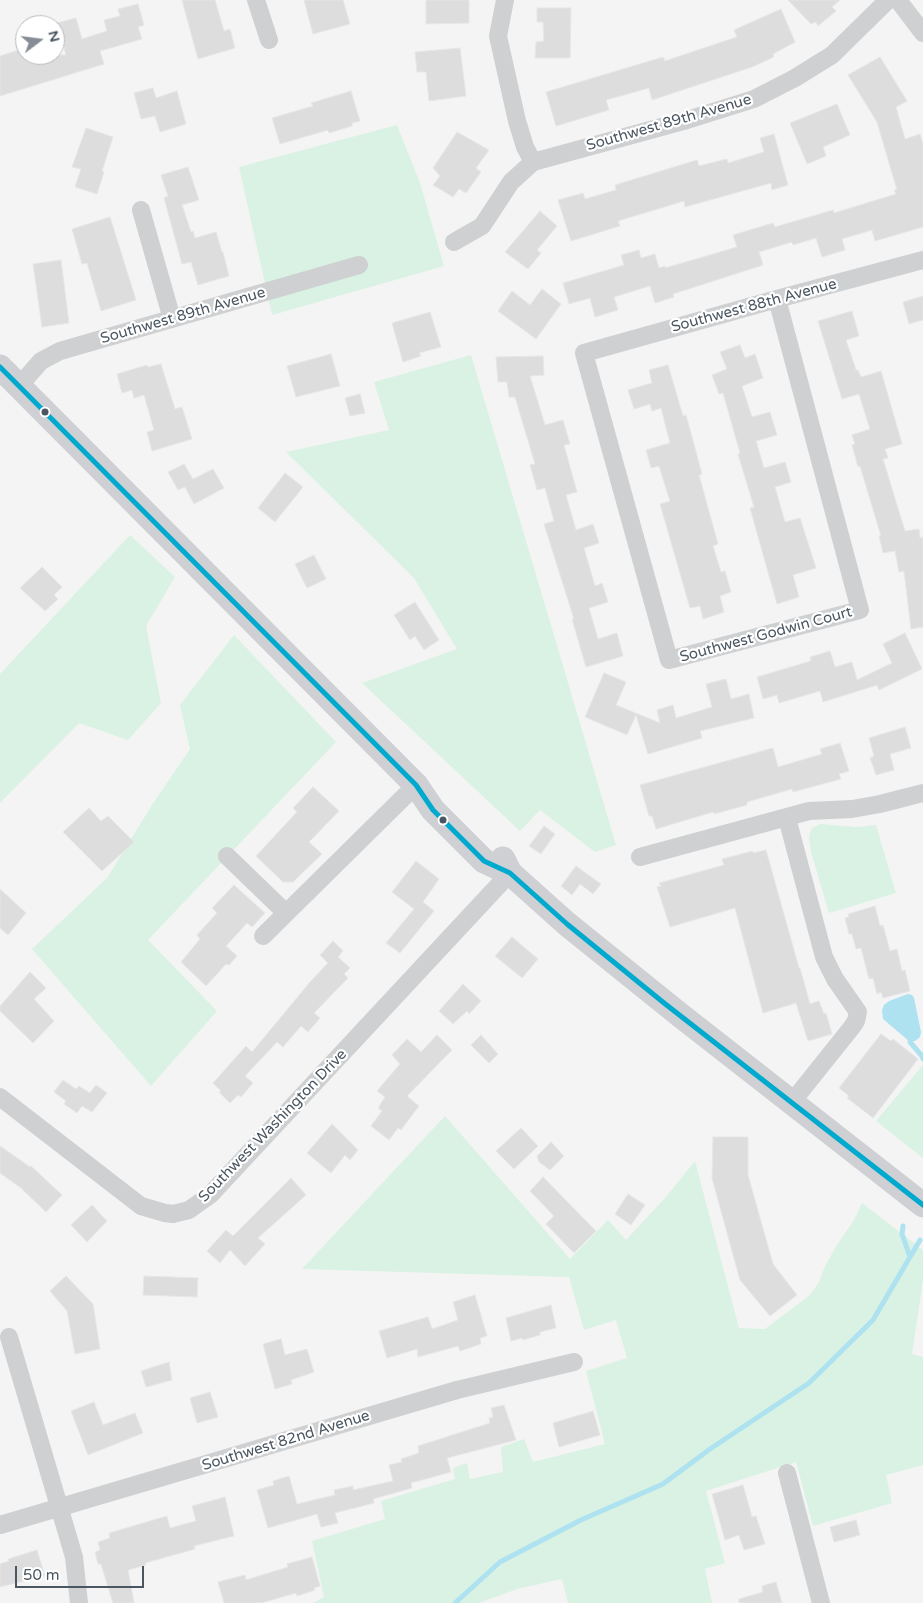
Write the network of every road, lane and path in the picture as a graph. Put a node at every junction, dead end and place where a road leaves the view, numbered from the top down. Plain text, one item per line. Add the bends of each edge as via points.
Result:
1 (256, 0) edge
2 (505, 0) edge
3 (888, 0) edge
4 (898, 0) edge
5 (923, 33) edge
6 (268, 40) dead end
7 (533, 162) junction
8 (141, 210) dead end
9 (454, 242) dead end
10 (923, 260) edge
11 (359, 265) dead end
12 (777, 300) junction
13 (172, 319) junction
14 (584, 353) joint
15 (0, 367) edge
16 (19, 386) junction
17 (416, 785) junction
18 (923, 792) edge
19 (787, 818) junction
20 (228, 856) dead end
21 (640, 857) dead end
22 (510, 873) junction
23 (286, 913) junction
24 (263, 936) dead end
25 (0, 1097) edge
26 (792, 1102) junction
27 (923, 1204) edge
28 (9, 1337) dead end
29 (574, 1362) dead end
30 (787, 1473) dead end
31 (61, 1508) junction
32 (0, 1525) edge
33 (79, 1603) edge
34 (821, 1603) edge

1 - 6 street
2 - 7 street via 498,36 517,121
3 - 7 street, Southwest 89th Avenue via 832,55 754,99
4 - 5 street
7 - 9 street, Southwest 89th Avenue via 511,182 482,226
8 - 13 street
10 - 12 street, Southwest 88th Avenue
11 - 13 street, Southwest 89th Avenue
12 - 14 street, Southwest 88th Avenue
12 - 14 street, Southwest Godwin Court via 860,610 669,660
13 - 16 street, Southwest 89th Avenue via 60,351 41,361
15 - 16 main road
16 - 17 main road
17 - 22 main road via 433,810 484,861
17 - 23 street
18 - 19 street via 880,804 808,811
19 - 21 street
19 - 26 street via 824,957 858,1012 852,1027
20 - 23 street
22 - 25 street, Southwest Washington Drive via 210,1195 189,1210 173,1214 141,1206
22 - 26 main road via 680,1016
23 - 24 street
26 - 27 main road
28 - 31 street
29 - 31 street, Southwest 82nd Avenue via 457,1390
30 - 34 street
31 - 32 street, Southwest 82nd Avenue
31 - 33 street via 74,1557

